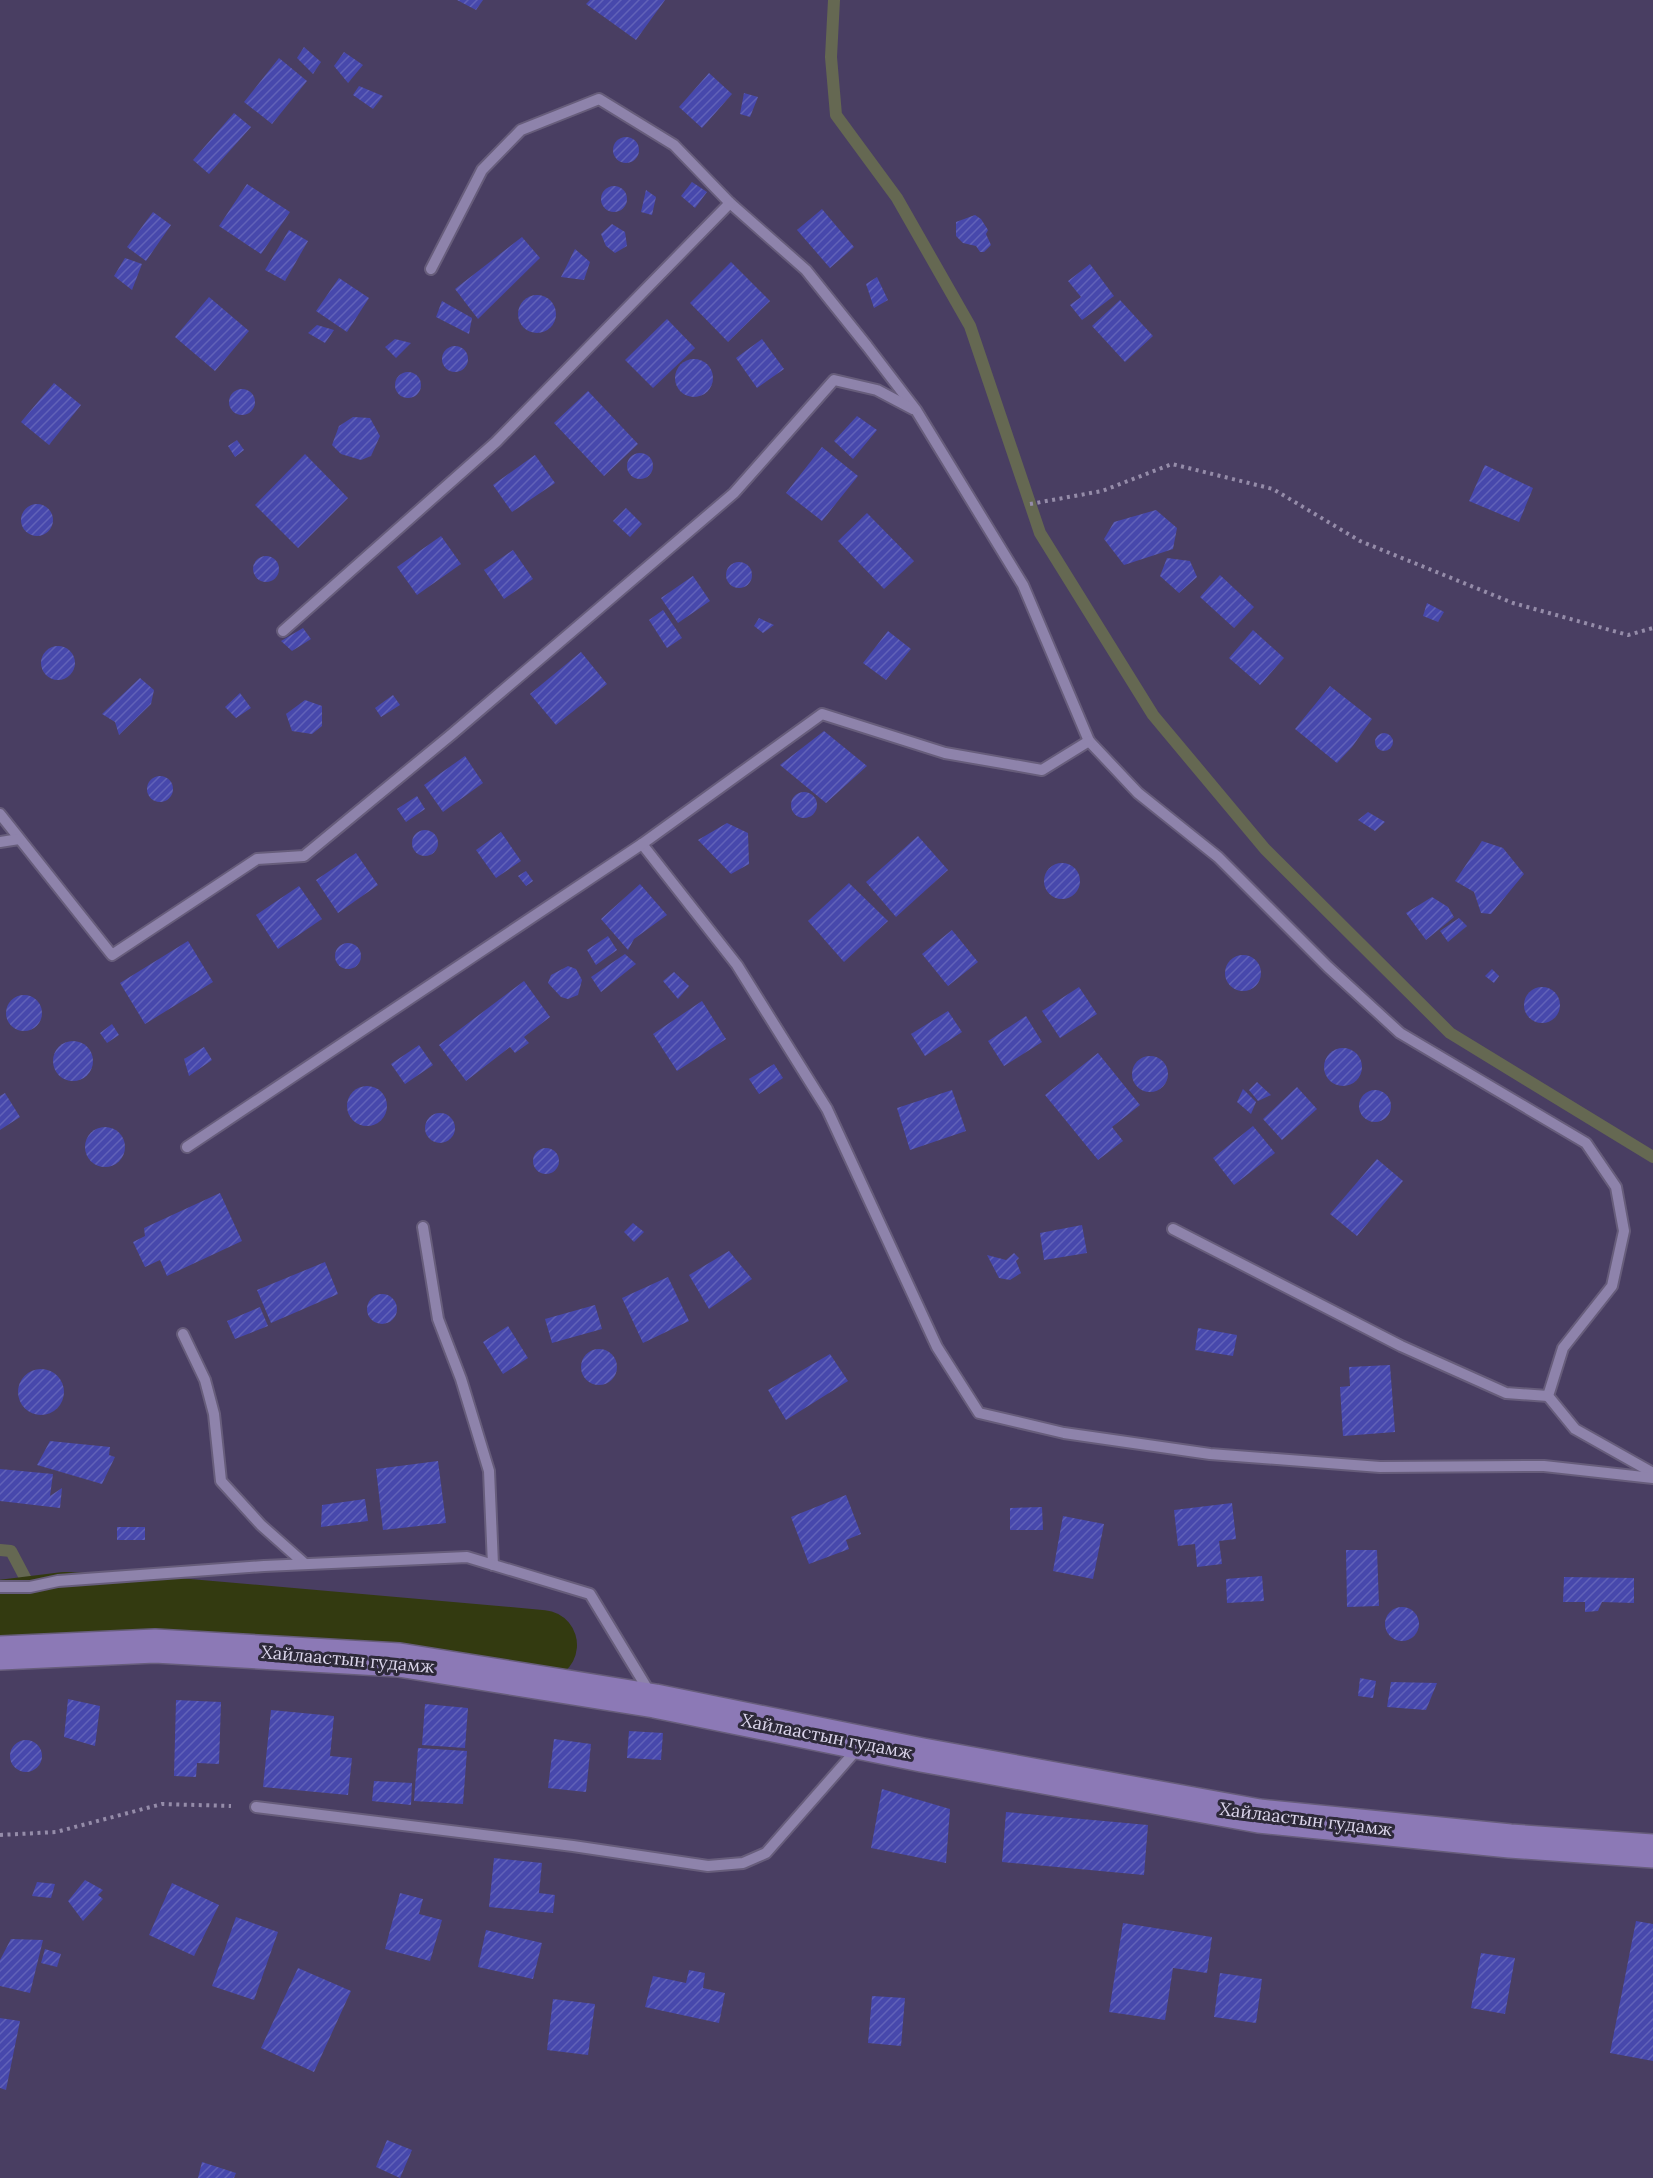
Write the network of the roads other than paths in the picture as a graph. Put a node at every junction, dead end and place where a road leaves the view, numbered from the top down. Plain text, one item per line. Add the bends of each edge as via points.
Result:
1 (730, 203) junction
2 (430, 269) dead end
3 (916, 410) junction
4 (283, 631) dead end
5 (1089, 741) junction
6 (0, 814) edge
7 (19, 839) junction
8 (0, 842) edge
9 (642, 844) junction
10 (186, 1147) dead end
11 (423, 1227) dead end
12 (1173, 1229) dead end
13 (183, 1334) dead end
14 (1548, 1396) junction
15 (1653, 1473) edge
16 (1653, 1478) edge
17 (305, 1564) junction
18 (492, 1565) junction
19 (0, 1587) edge
20 (0, 1653) edge
21 (655, 1701) junction
22 (863, 1743) junction
23 (256, 1807) road end
24 (1653, 1851) edge

1 - 2 street via 674,145 599,99 521,130 482,170
1 - 3 street via 806,270
1 - 4 street via 496,442
3 - 5 street via 1023,585
3 - 7 street via 877,390 834,380 734,493 304,856 257,859 112,955
5 - 9 street via 1042,770 945,753 822,714
5 - 14 street via 1138,793 1218,857 1400,1033 1586,1143 1616,1187 1624,1231 1612,1286 1563,1348
6 - 7 street
7 - 8 street
9 - 10 street
9 - 16 street via 737,965 827,1109 937,1347 979,1413 1064,1433 1210,1454 1380,1467 1544,1466
11 - 18 street via 438,1319 489,1472
12 - 14 street via 1401,1346 1506,1393
13 - 17 street via 205,1380 214,1414 221,1481 261,1526
14 - 15 street via 1575,1429
17 - 18 street via 467,1557
17 - 19 street
18 - 21 street via 590,1594
20 - 21 main road, Хайлаастын гудамж via 155,1646 399,1660
21 - 22 main road, Хайлаастын гудамж
22 - 23 street via 766,1853 743,1863 708,1866
22 - 24 main road, Хайлаастын гудамж via 1259,1816 1510,1842

